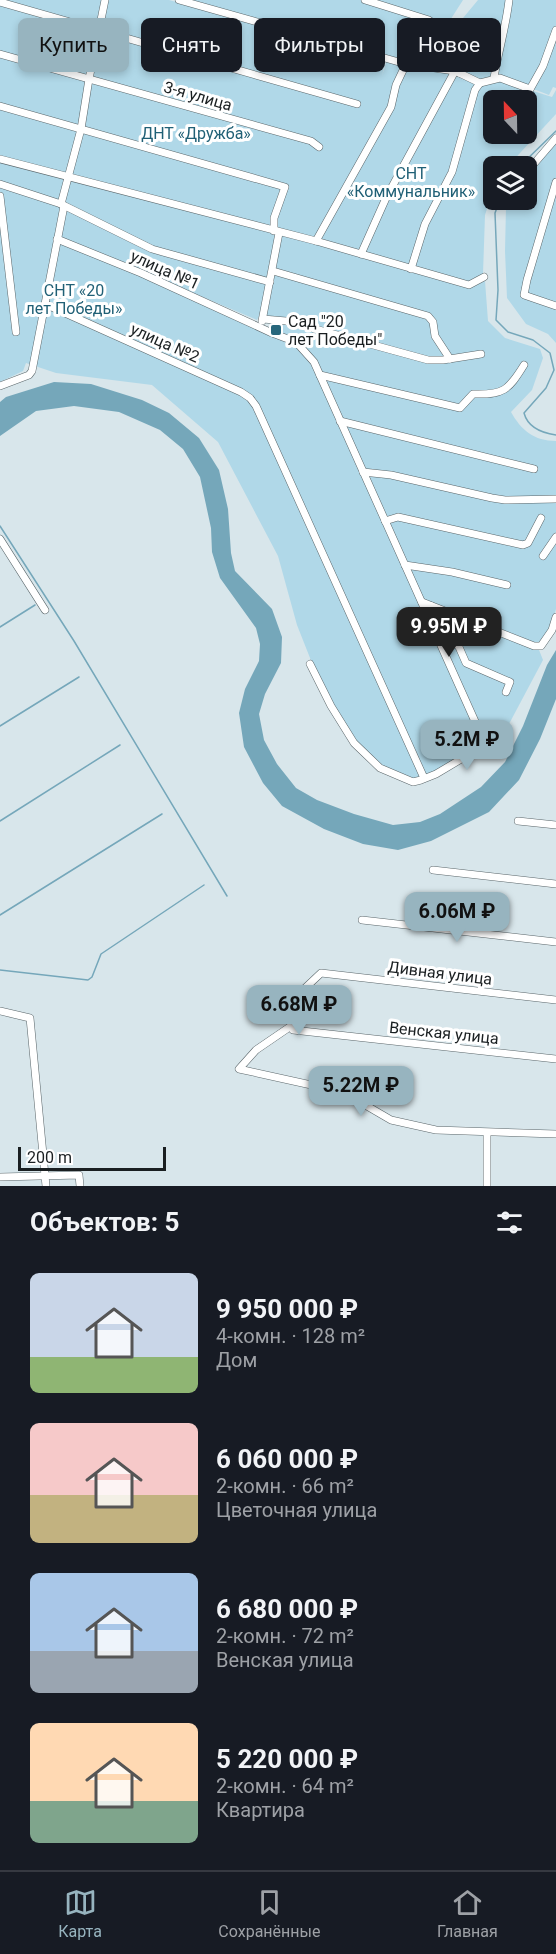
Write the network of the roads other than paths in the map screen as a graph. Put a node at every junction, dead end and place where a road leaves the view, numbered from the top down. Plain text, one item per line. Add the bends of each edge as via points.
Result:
1 (105, 0) edge
2 (179, 0) edge
3 (364, 0) edge
4 (509, 0) edge
5 (0, 2) edge
6 (57, 18) edge
7 (101, 18) edge
8 (422, 18) edge
9 (556, 30) edge
10 (129, 39) edge
11 (0, 54) edge
12 (397, 61) edge
13 (90, 72) edge
14 (402, 72) edge
15 (457, 72) joint
16 (494, 78) junction
17 (89, 79) junction
18 (480, 83) junction
19 (530, 89) joint
20 (357, 104) dead end
21 (0, 106) edge
22 (81, 129) junction
23 (556, 138) edge
24 (319, 147) dead end
25 (0, 159) edge
26 (537, 160) edge
27 (69, 176) junction
28 (556, 182) edge
29 (0, 184) edge
30 (0, 196) edge
31 (62, 205) junction
32 (277, 232) junction
33 (57, 239) junction
34 (316, 241) junction
35 (362, 254) junction
36 (411, 269) junction
37 (273, 271) junction
38 (484, 277) dead end
39 (270, 282) junction
40 (45, 304) junction
41 (556, 306) edge
42 (263, 319) junction
43 (260, 327) junction
44 (16, 332) dead end
45 (481, 354) dead end
46 (450, 359) junction
47 (524, 365) dead end
48 (320, 375) junction
49 (0, 386) edge
50 (340, 421) junction
51 (534, 470) dead end
52 (363, 472) junction
53 (556, 499) edge
54 (542, 518) dead end
55 (385, 521) junction
56 (556, 537) edge
57 (0, 539) edge
58 (543, 556) dead end
59 (405, 565) junction
60 (507, 585) dead end
61 (422, 602) junction
62 (431, 606) junction
63 (45, 610) dead end
64 (556, 617) edge
65 (310, 664) dead end
66 (506, 692) dead end
67 (424, 778) junction
68 (518, 821) dead end
69 (556, 825) edge
70 (433, 870) dead end
71 (556, 884) edge
72 (362, 920) dead end
73 (556, 942) edge
74 (556, 1000) edge
75 (0, 1011) edge
76 (293, 1030) dead end
77 (556, 1059) edge
78 (487, 1132) junction
79 (556, 1134) edge
80 (45, 1176) junction
81 (0, 1177) edge
82 (46, 1186) edge
83 (80, 1186) edge
84 (487, 1186) edge

1 - 7 street
2 - 12 street
3 - 8 street
4 - 16 street
5 - 6 street
9 - 19 street
10 - 20 street
11 - 17 street, 3-я улица
13 - 17 street
14 - 34 street via 391,107
15 - 18 street
15 - 35 street via 386,198
16 - 18 street
16 - 19 street
17 - 22 street
17 - 24 street, 3-я улица via 311,141
18 - 36 street via 452,172 424,224
21 - 22 street
22 - 27 street
22 - 32 street via 285,187 274,218
23 - 26 street
25 - 27 street
27 - 31 street
27 - 32 street
28 - 41 street via 524,295
29 - 31 street
30 - 44 street
31 - 33 street
31 - 39 street via 152,249
32 - 34 street
32 - 37 street
33 - 40 street
33 - 43 street, улица №1
34 - 35 street
35 - 36 street
36 - 38 street via 469,285
37 - 39 street
37 - 46 street via 428,316
39 - 42 street
40 - 49 street via 32,371
40 - 67 street, улица №2 via 250,398
42 - 43 street
42 - 46 street via 286,321 428,360
43 - 48 street, улица №1 via 296,342
45 - 46 street
47 - 48 street via 505,389 495,394 473,394 460,408
48 - 50 street, улица №1
50 - 51 street
50 - 52 street, улица №1
52 - 53 street via 505,500
52 - 55 street, улица №1
54 - 55 street via 523,545 398,517
55 - 59 street, улица №1
56 - 58 street
57 - 63 street
59 - 60 street
59 - 61 street, улица №1
61 - 62 street
61 - 67 street, улица №1 via 482,737 478,749
62 - 64 street via 534,646 541,646
62 - 66 street via 464,660 510,682
65 - 67 street via 354,743 380,768 413,782
68 - 69 street
70 - 71 street
72 - 73 street
74 - 78 street, Дивная улица via 321,973 300,995 302,1008 294,1024 256,1050 239,1068 343,1092 391,1120 436,1130
75 - 80 street via 30,1018
76 - 77 street, Венская улица
78 - 79 street
78 - 84 street
80 - 81 street
80 - 82 street
80 - 83 street via 79,1175

